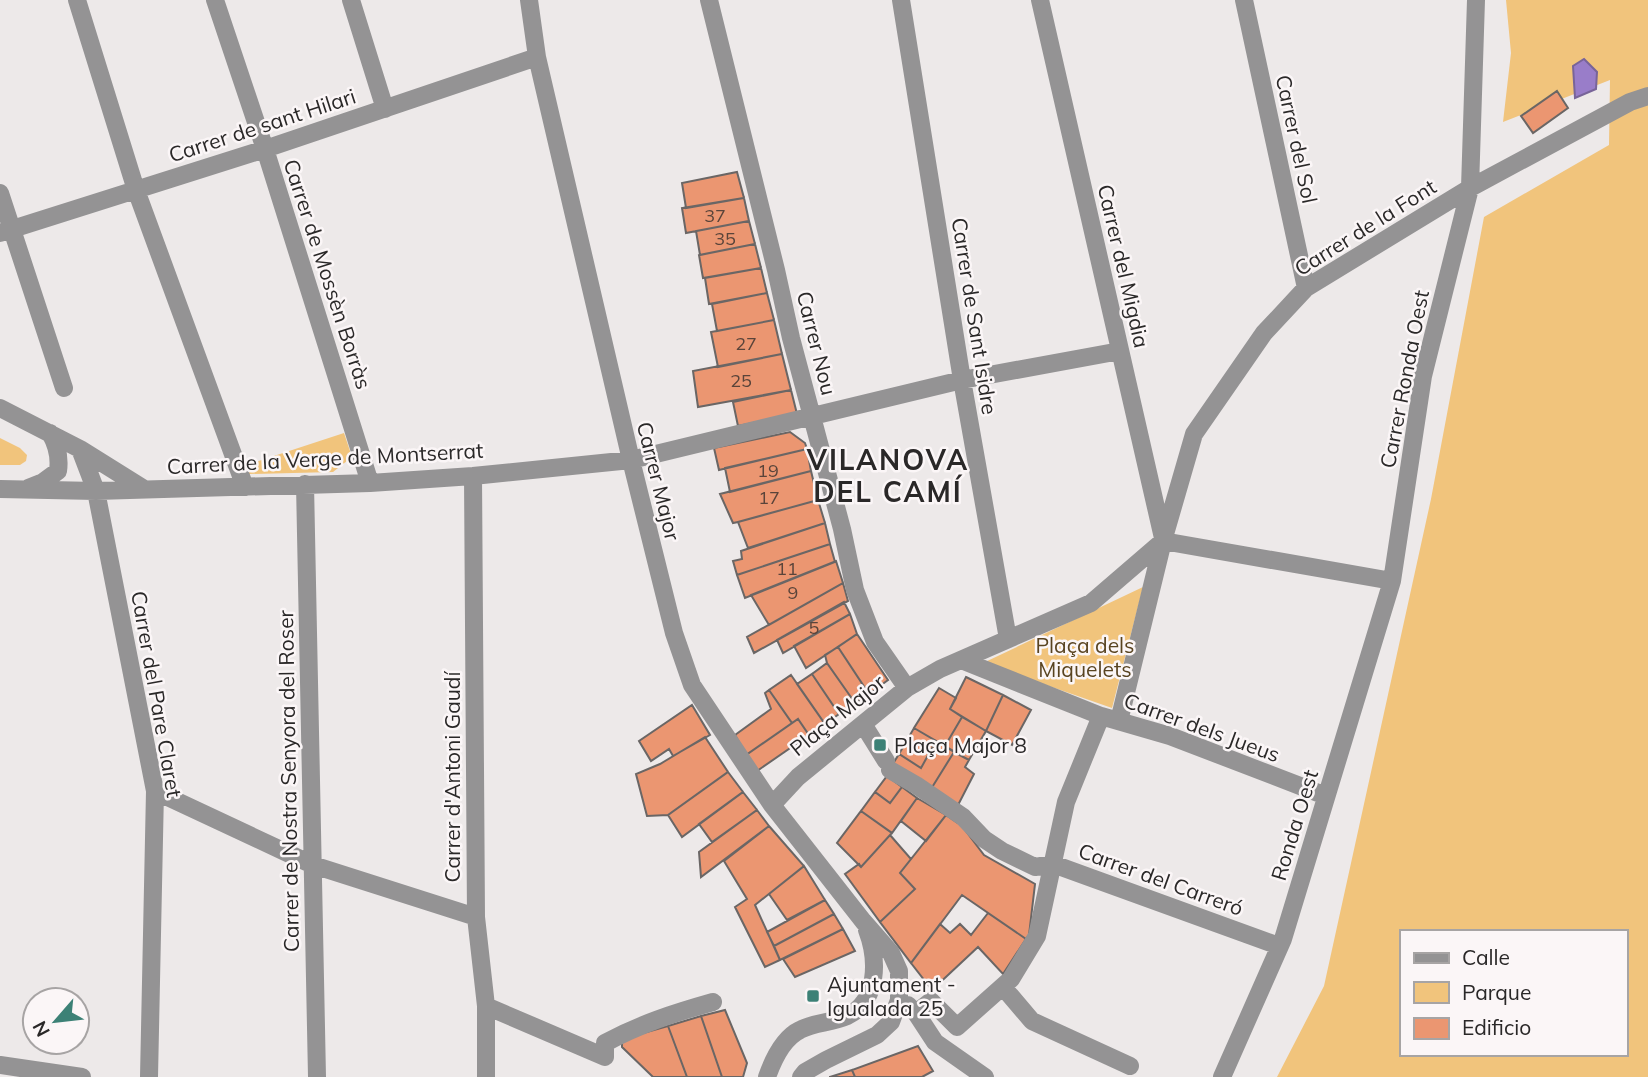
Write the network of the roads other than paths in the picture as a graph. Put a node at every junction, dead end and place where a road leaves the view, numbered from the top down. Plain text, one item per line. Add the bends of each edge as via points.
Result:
1 (77, 0) edge
2 (215, 0) edge
3 (351, 0) edge
4 (529, 0) edge
5 (709, 0) edge
6 (901, 0) edge
7 (1040, 0) edge
8 (1244, 0) edge
9 (1476, 0) edge
10 (537, 57) junction
11 (1648, 96) edge
12 (385, 108) junction
13 (265, 149) junction
14 (1470, 188) junction
15 (136, 190) junction
16 (0, 192) edge
17 (6, 231) edge
18 (1306, 288) junction
19 (1120, 351) junction
20 (962, 380) junction
21 (64, 388) dead end
22 (0, 408) edge
23 (812, 416) junction
24 (50, 433) junction
25 (80, 449) junction
26 (631, 460) junction
27 (473, 476) junction
28 (370, 483) junction
29 (304, 484) junction
30 (245, 487) junction
31 (0, 489) edge
32 (144, 489) junction
33 (25, 490) junction
34 (96, 491) junction
35 (1163, 541) junction
36 (1392, 581) junction
37 (1008, 639) junction
38 (961, 660) junction
39 (906, 688) junction
40 (1101, 716) junction
41 (1119, 721) junction
42 (863, 724) junction
43 (155, 791) junction
44 (1326, 796) junction
45 (772, 805) junction
46 (1053, 864) junction
47 (313, 865) junction
48 (476, 918) junction
49 (863, 921) junction
50 (1279, 946) junction
51 (1003, 987) junction
52 (899, 1000) junction
53 (713, 1002) dead end
54 (486, 1006) junction
55 (916, 1013) junction
56 (0, 1065) edge
57 (1130, 1066) dead end
58 (82, 1077) edge
59 (149, 1077) edge
60 (317, 1077) edge
61 (486, 1077) edge
62 (767, 1077) edge
63 (801, 1077) edge
64 (985, 1077) edge
65 (1222, 1077) edge

1 - 15 street
2 - 13 street, Carrer de Mossèn Borràs
3 - 12 street
4 - 10 street, Carrer Major
5 - 23 street, Carrer Nou
6 - 20 street, Carrer de Sant Isidre
7 - 19 street, Carrer del Migdia
8 - 18 street, Carrer del Sol
9 - 14 street, Carrer Ronda Oest
10 - 12 street, Carrer de sant Hilari
10 - 26 street, Carrer Major
11 - 14 street, Carrer de la Font
12 - 13 street, Carrer de sant Hilari
13 - 15 street, Carrer de sant Hilari
13 - 28 street, Carrer de Mossèn Borràs
14 - 18 street, Carrer de la Font
14 - 36 street, Carrer Ronda Oest via 1423,376
15 - 17 street, Carrer de sant Hilari
15 - 30 street
16 - 17 street
17 - 21 street
18 - 35 street, Carrer de la Font via 1264,333 1194,433
19 - 20 street, Carrer de la Verge de Montserrat
19 - 35 street, Carrer del Migdia
20 - 23 street, Carrer de la Verge de Montserrat
20 - 37 street, Carrer de Sant Isidre
22 - 24 street, Carrer de la Verge de Montserrat
23 - 26 street, Carrer de la Verge de Montserrat
23 - 39 street, Carrer Nou via 855,590 874,642
24 - 25 street, Carrer de la Verge de Montserrat
24 - 33 street via 59,458 58,471
25 - 32 street, Carrer de la Verge de Montserrat
25 - 34 street, Carrer del Pare Claret
26 - 27 street, Carrer de la Verge de Montserrat
26 - 45 street, Carrer Major via 674,633 692,685
27 - 28 street, Carrer de la Verge de Montserrat
27 - 48 street, Carrer d'Antoni Gaudí
28 - 29 street, Carrer de la Verge de Montserrat
29 - 30 street, Carrer de la Verge de Montserrat
29 - 47 street, Carrer de Nostra Senyora del Roser
30 - 32 street, Carrer de la Verge de Montserrat
31 - 33 street
32 - 34 street
33 - 34 street
34 - 43 street, Carrer del Pare Claret
35 - 36 street
35 - 37 street via 1091,603
35 - 41 street, Carrer de la Font
36 - 44 street, Ronda Oest
37 - 38 street
38 - 39 street, Plaça Major
38 - 40 street
39 - 42 street, Plaça Major
40 - 41 street, Carrer dels Jueus
40 - 46 street via 1066,802
41 - 44 street, Carrer dels Jueus
42 - 45 street, Plaça Major via 797,777
42 - 46 street, Carrer del Carreró via 888,766 964,817 984,839 1035,867
43 - 47 street
43 - 59 street, Carrer del Pare Claret
44 - 50 street, Ronda Oest
45 - 49 street, Carrer Major
46 - 50 street, Carrer del Carreró
46 - 51 street via 1037,936
47 - 48 street
47 - 60 street, Carrer de Nostra Senyora del Roser
48 - 54 street, Carrer d'Antoni Gaudí
49 - 52 street, Carrer Major via 891,953 899,971
49 - 62 street via 873,945 874,964 872,988 865,1001 850,1015 799,1030 782,1044
50 - 65 street, Ronda Oest
51 - 55 street via 957,1027 932,1001
51 - 57 street via 1032,1021
52 - 55 street
52 - 63 street via 891,1022 877,1035
53 - 54 street via 626,1031 605,1043 605,1057
54 - 61 street, Carrer d'Antoni Gaudí
55 - 64 street via 935,1042
56 - 58 street

